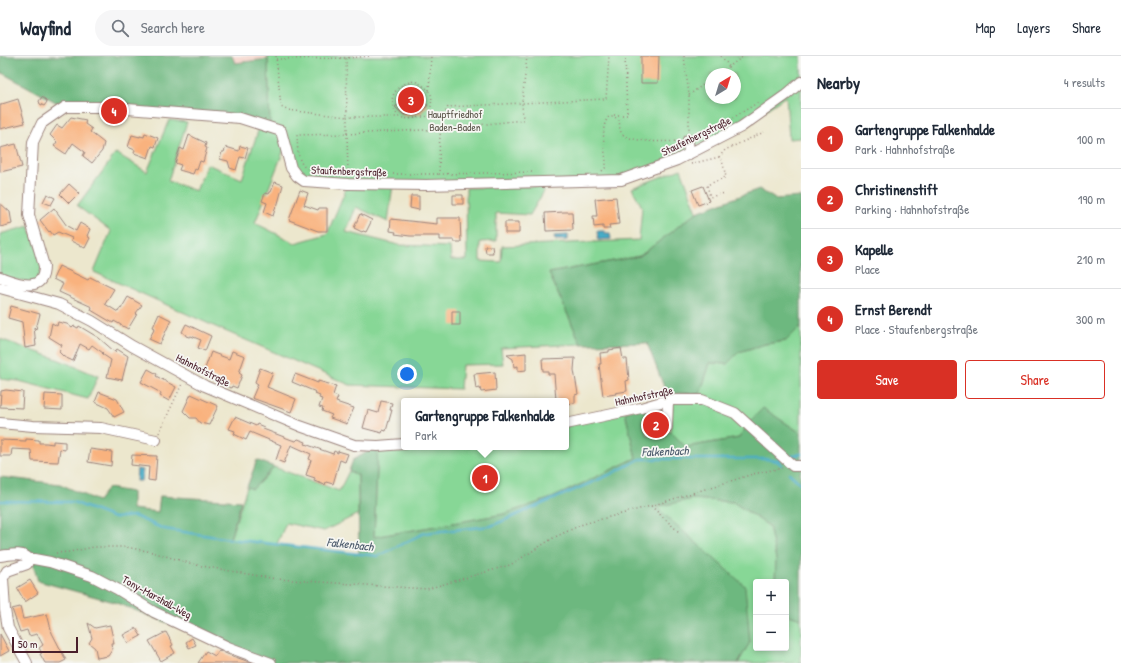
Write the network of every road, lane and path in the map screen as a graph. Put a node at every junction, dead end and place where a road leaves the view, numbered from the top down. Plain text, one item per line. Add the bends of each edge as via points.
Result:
1 (276, 56) edge
2 (372, 56) edge
3 (431, 56) edge
4 (527, 56) edge
5 (609, 56) edge
6 (625, 56) edge
7 (684, 56) edge
8 (721, 56) edge
9 (744, 56) edge
10 (346, 57) edge
11 (276, 60) junction
12 (729, 66) junction
13 (726, 68) edge
14 (801, 82) edge
15 (705, 83) edge
16 (429, 90) junction
17 (688, 95) junction
18 (762, 100) dead end
19 (522, 104) junction
20 (444, 114) junction
21 (430, 115) junction
22 (613, 116) junction
23 (347, 117) junction
24 (399, 117) junction
25 (441, 129) junction
26 (764, 132) dead end
27 (347, 134) junction
28 (688, 140) junction
29 (689, 154) junction
30 (719, 157) junction
31 (681, 163) junction
32 (603, 171) dead end
33 (316, 172) dead end
34 (539, 172) dead end
35 (348, 175) dead end
36 (725, 193) dead end
37 (0, 278) edge
38 (0, 288) edge
39 (186, 376) junction
40 (668, 400) junction
41 (0, 423) edge
42 (569, 423) edge
43 (160, 430) dead end
44 (651, 430) dead end
45 (156, 440) dead end
46 (401, 444) edge
47 (797, 466) edge
48 (651, 506) junction
49 (680, 533) dead end
50 (51, 554) dead end
51 (0, 556) edge
52 (28, 558) junction
53 (27, 663) edge
54 (271, 663) edge

1 - 11 path
2 - 10 path
3 - 16 path
4 - 19 path
5 - 19 path via 606,99
6 - 22 path via 627,115
7 - 17 path
8 - 12 path
9 - 12 path
10 - 11 path
10 - 23 path
11 - 23 path via 281,107 287,110
12 - 13 path
14 - 29 street, Staufenbergstraße via 741,127
15 - 17 path
16 - 21 path via 433,97
16 - 24 path via 415,81 399,88 392,95 392,104
17 - 28 path
18 - 28 path
19 - 20 path via 448,107
19 - 25 path via 523,120
20 - 21 path
20 - 25 path
21 - 24 path via 408,119
22 - 28 path via 619,120 622,134 632,140
22 - 32 path via 606,120 604,129 606,167
23 - 24 path
23 - 27 path
25 - 27 path
25 - 34 path via 439,174
26 - 30 path via 725,150
27 - 33 path via 297,135 300,162 304,168
27 - 35 path
28 - 29 street
29 - 31 street, Staufenbergstraße
30 - 31 path
30 - 36 path via 726,177 707,185 710,197
31 - 37 street, Staufenbergstraße via 621,180 426,185 304,181 291,168 280,131 240,118 102,107 65,107 42,123 33,142 29,215 44,274 30,286
38 - 39 street, Hahnhofstraße via 59,304
39 - 43 path
39 - 46 street, Hahnhofstraße via 300,426 354,445
40 - 42 street, Hahnhofstraße
40 - 44 street via 667,427
40 - 47 street, Hahnhofstraße via 702,400 735,414
41 - 45 street via 100,428
47 - 48 path via 753,474
48 - 49 path
48 - 50 path via 583,524 555,537 510,565 427,589 276,579 196,565 126,547 94,546
51 - 52 street, Tony-Marshall-Weg via 21,554
52 - 53 street via 27,564 7,571 3,578 8,628
52 - 54 street, Tony-Marshall-Weg via 50,562 92,576 154,612 228,647

